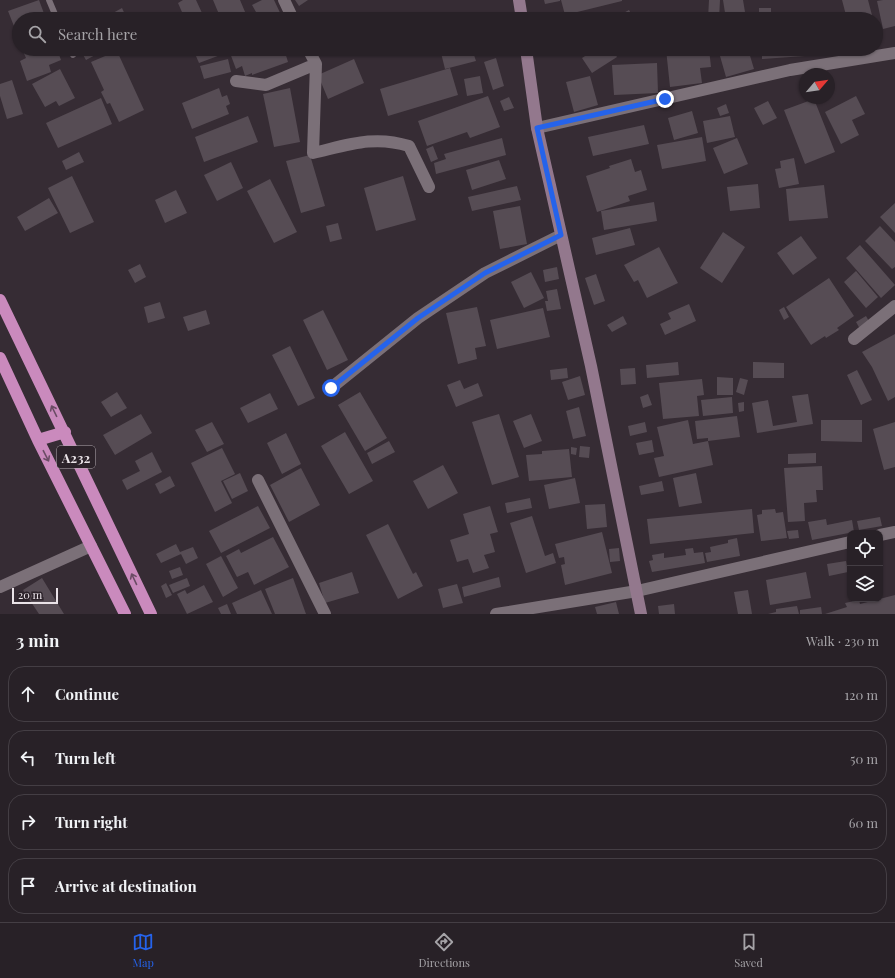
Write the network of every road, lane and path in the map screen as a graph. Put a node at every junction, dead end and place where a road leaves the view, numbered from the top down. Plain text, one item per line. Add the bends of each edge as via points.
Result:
1 (49, 0) edge
2 (284, 0) edge
3 (519, 0) edge
4 (54, 12) edge
5 (290, 12) edge
6 (521, 12) edge
7 (895, 53) edge
8 (883, 55) edge
9 (312, 56) edge
10 (527, 56) edge
11 (876, 56) edge
12 (316, 64) junction
13 (236, 81) dead end
14 (537, 128) junction
15 (429, 187) dead end
16 (561, 235) junction
17 (0, 300) edge
18 (895, 306) edge
19 (854, 339) dead end
20 (0, 358) edge
21 (331, 388) dead end
22 (65, 432) junction
23 (38, 440) junction
24 (258, 480) dead end
25 (895, 532) edge
26 (883, 534) edge
27 (847, 543) edge
28 (91, 546) junction
29 (0, 586) edge
30 (636, 591) junction
31 (125, 614) edge
32 (151, 614) edge
33 (325, 614) edge
34 (496, 614) edge
35 (641, 614) edge

1 - 4 lane
2 - 5 street
3 - 6 street
7 - 8 street
9 - 12 street
10 - 14 street
11 - 14 street via 790,70
12 - 13 street via 266,84
12 - 15 street via 313,153 370,140 392,140 409,146
14 - 16 street
16 - 21 street via 485,273 418,318
16 - 30 street via 591,366
22 -> 17 highway, A232
18 - 19 street
20 - 23 highway, A232
22 - 23 highway
32 -> 22 highway, A232
23 -> 28 highway, A232
24 - 33 street
25 - 26 street
27 - 30 street
28 - 29 street
28 - 31 highway, A232
30 - 34 street
30 - 35 street

